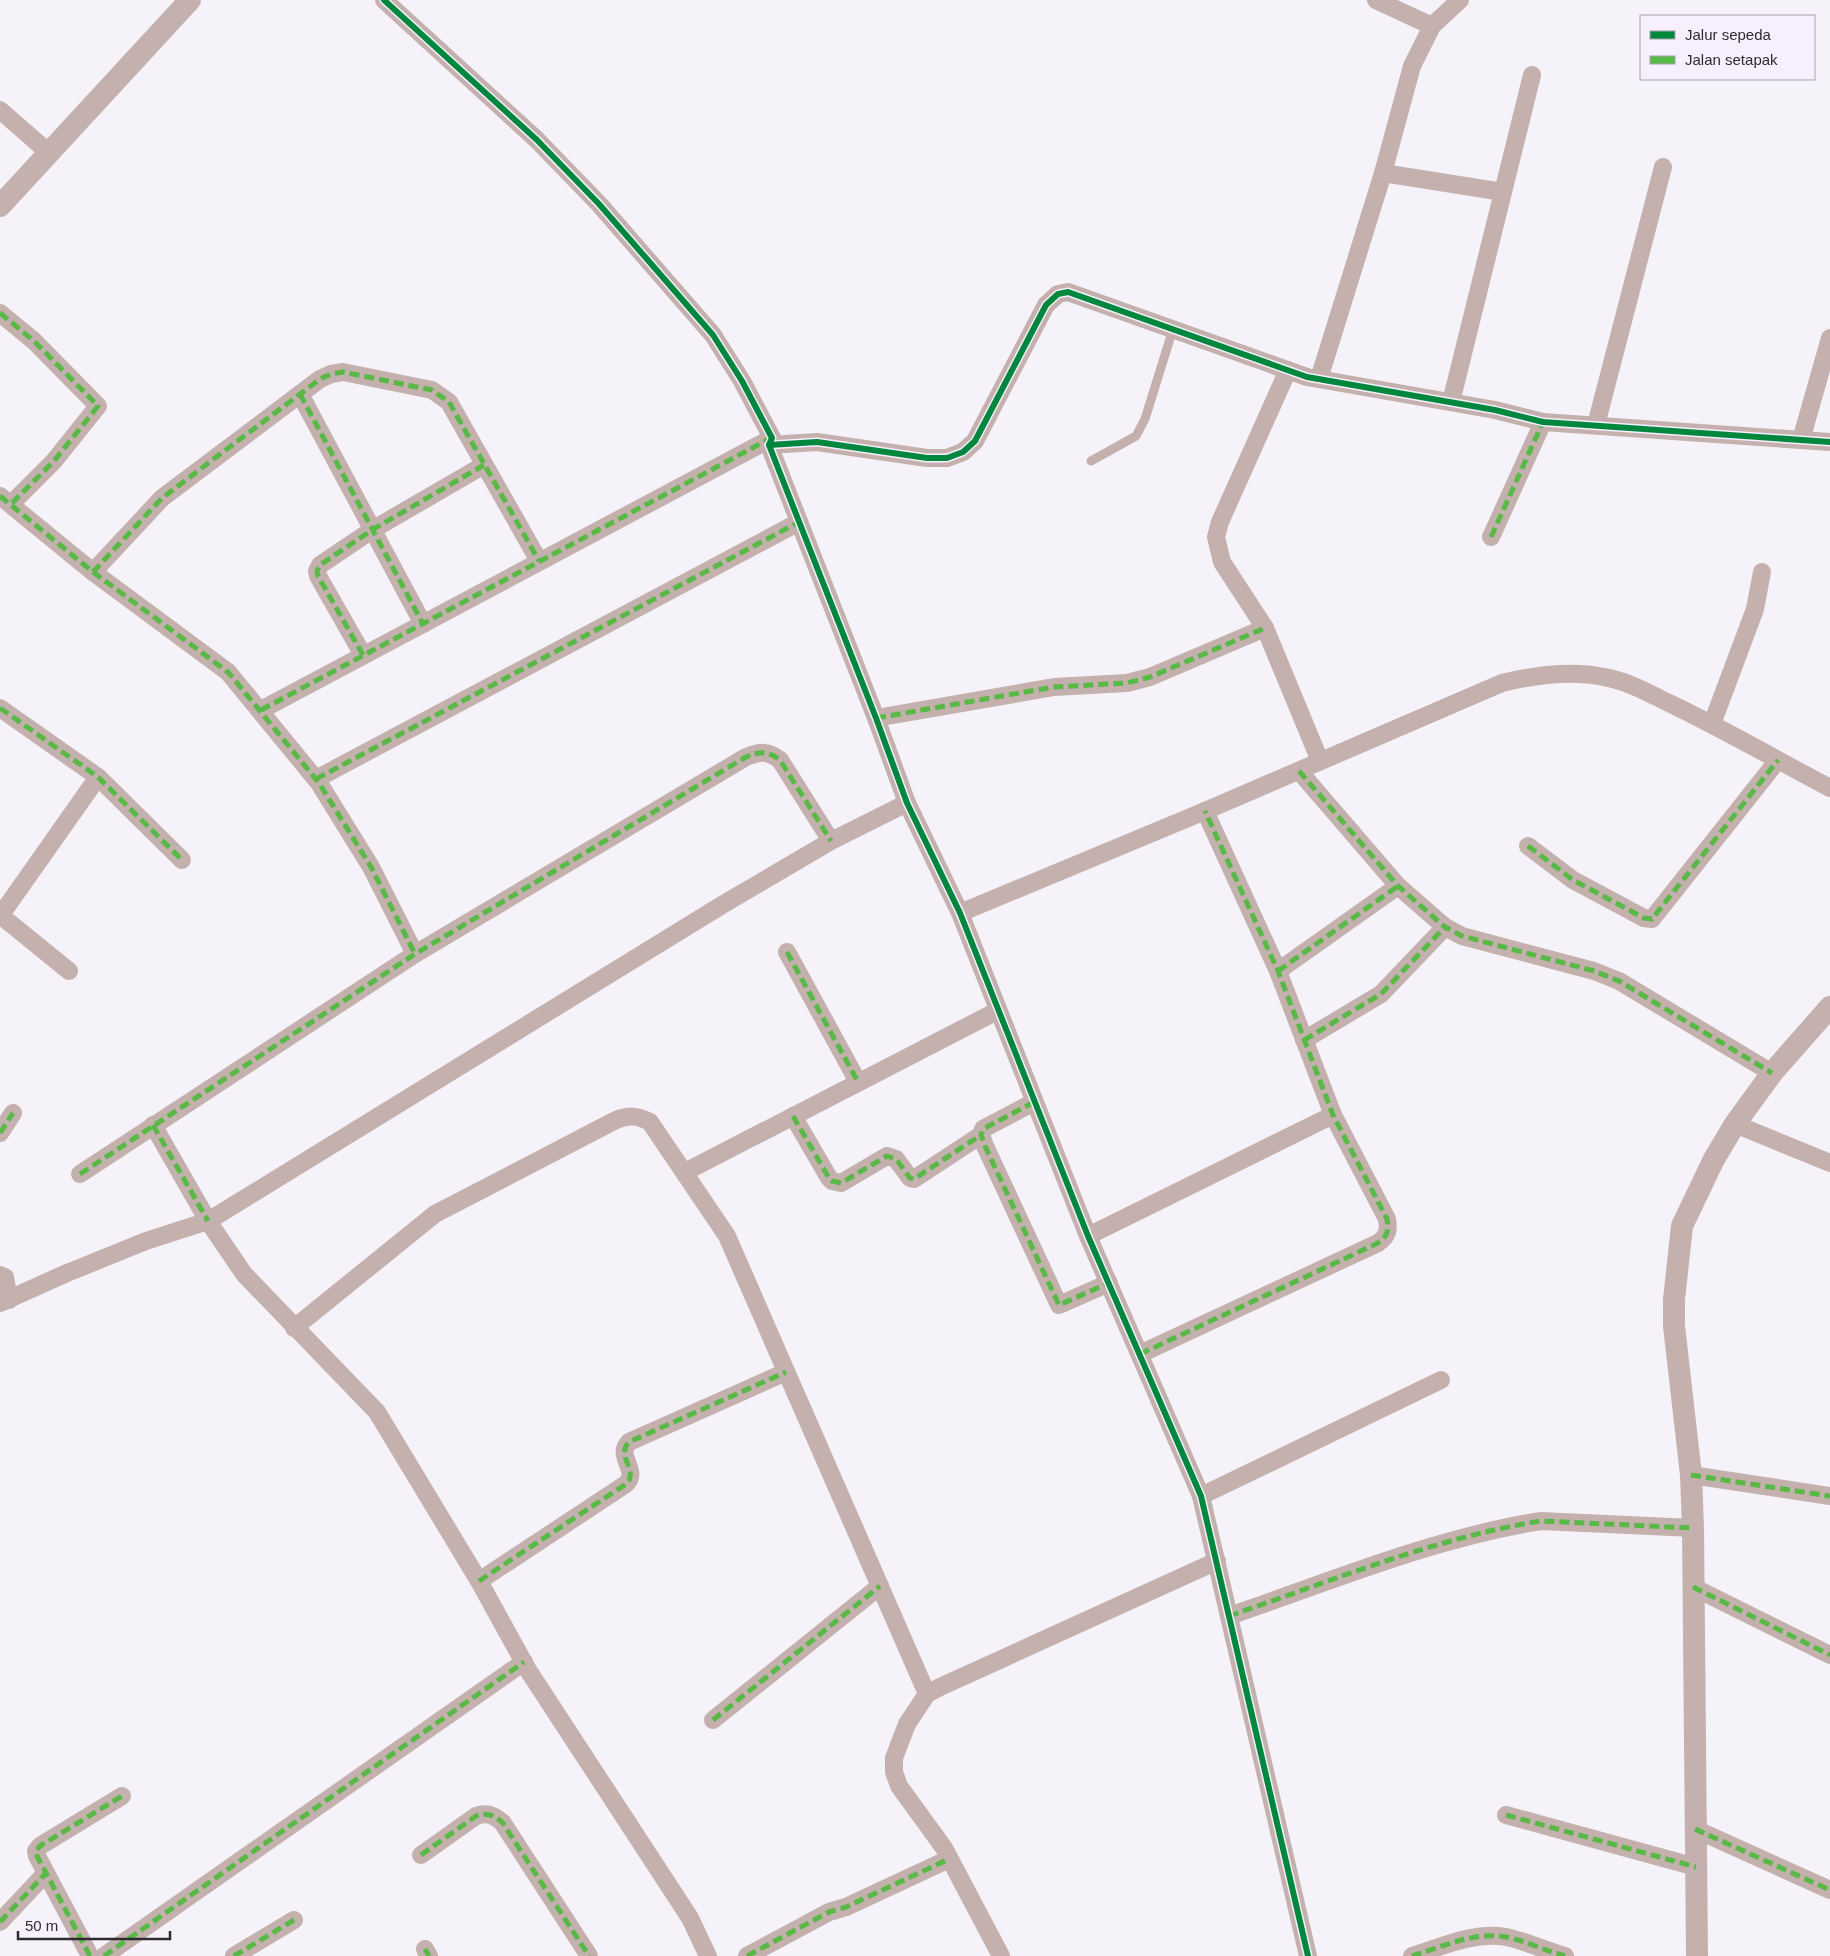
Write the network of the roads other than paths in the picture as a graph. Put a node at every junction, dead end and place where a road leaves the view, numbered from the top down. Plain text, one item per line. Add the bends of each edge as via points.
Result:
1 (190, 0) edge
2 (384, 0) edge
3 (1376, 0) edge
4 (1460, 0) edge
5 (1432, 26) junction
6 (1532, 75) dead end
7 (0, 110) edge
8 (48, 152) junction
9 (1663, 167) dead end
10 (1383, 173) junction
11 (1503, 192) junction
12 (0, 206) edge
13 (0, 313) edge
14 (1173, 329) junction
15 (1830, 338) edge
16 (1288, 370) junction
17 (1319, 379) junction
18 (300, 394) junction
19 (1451, 402) junction
20 (1543, 422) junction
21 (1596, 426) junction
22 (1802, 440) junction
23 (770, 441) junction
24 (1830, 442) edge
25 (1091, 461) dead end
26 (484, 465) junction
27 (5, 500) edge
28 (799, 522) junction
29 (372, 530) junction
30 (1492, 537) dead end
31 (539, 561) junction
32 (93, 572) junction
33 (1762, 572) dead end
34 (423, 624) junction
35 (1265, 628) junction
36 (364, 655) junction
37 (0, 708) edge
38 (262, 710) junction
39 (876, 718) junction
40 (1712, 724) junction
41 (1778, 760) junction
42 (1320, 761) junction
43 (1299, 771) junction
44 (98, 777) junction
45 (316, 779) junction
46 (1830, 788) edge
47 (907, 803) junction
48 (1205, 811) junction
49 (831, 841) junction
50 (1528, 846) dead end
51 (182, 860) dead end
52 (1398, 886) junction
53 (960, 913) junction
54 (0, 916) edge
55 (1444, 927) junction
56 (787, 952) dead end
57 (416, 954) junction
58 (69, 971) dead end
59 (1278, 971) junction
60 (1830, 1007) edge
61 (997, 1010) junction
62 (1304, 1040) junction
63 (1772, 1073) junction
64 (858, 1082) junction
65 (1034, 1102) junction
66 (13, 1113) dead end
67 (1333, 1115) junction
68 (793, 1116) junction
69 (1735, 1124) junction
70 (153, 1126) junction
71 (0, 1133) edge
72 (981, 1135) junction
73 (1830, 1163) edge
74 (685, 1172) junction
75 (80, 1174) dead end
76 (208, 1221) junction
77 (1088, 1236) junction
78 (0, 1275) edge
79 (1109, 1283) junction
80 (4, 1302) edge
81 (294, 1328) junction
82 (1140, 1354) junction
83 (786, 1372) junction
84 (1442, 1380) dead end
85 (1691, 1475) junction
86 (1201, 1496) junction
87 (1830, 1496) edge
88 (1693, 1528) junction
89 (1216, 1561) junction
90 (479, 1580) junction
91 (880, 1586) junction
92 (1693, 1587) junction
93 (1229, 1616) junction
94 (1830, 1655) edge
95 (524, 1662) junction
96 (928, 1694) junction
97 (713, 1720) dead end
98 (122, 1796) dead end
99 (1506, 1815) dead end
100 (1695, 1829) junction
101 (420, 1855) dead end
102 (949, 1859) junction
103 (1696, 1866) junction
104 (46, 1873) junction
105 (1830, 1890) edge
106 (294, 1920) dead end
107 (0, 1922) edge
108 (90, 1956) edge
109 (104, 1956) edge
110 (234, 1956) edge
111 (589, 1956) edge
112 (708, 1956) edge
113 (747, 1956) edge
114 (1001, 1956) edge
115 (1308, 1956) edge
116 (1412, 1956) edge
117 (1565, 1956) edge
118 (1697, 1956) edge

1 - 8 street
2 - 23 street via 537,140 599,204 713,335 742,381
3 - 5 street
4 - 5 street
5 - 10 street via 1412,66
6 - 11 street
7 - 8 street
8 - 12 street
9 - 21 street
10 - 11 street
10 - 17 street
11 - 19 street
13 - 27 street via 34,341 98,406 54,461
14 - 16 street
14 - 23 street via 1075,293 1058,294 1046,305 975,441 963,452 947,458 927,458 817,442
14 - 25 lane via 1145,419 1136,436
15 - 22 street
16 - 17 street
16 - 35 street via 1216,537 1222,562
17 - 19 street
18 - 26 street via 331,374 343,372 432,390 449,402
18 - 29 street
18 - 32 street via 162,498
19 - 20 street
20 - 21 street
20 - 30 street
21 - 22 street
22 - 24 street
23 - 28 street
23 - 31 street
26 - 29 street
26 - 31 street
27 - 32 street
28 - 39 street
28 - 45 street
29 - 34 street
29 - 36 street via 320,565 317,571
31 - 34 street
32 - 38 street via 228,672
33 - 40 street via 1755,609
34 - 36 street
35 - 39 street via 1150,678 1054,687
35 - 42 street
36 - 38 street
37 - 44 street
38 - 45 street
39 - 47 street
40 - 41 street
40 - 42 street via 1632,685 1605,677 1579,674 1525,677 1502,683
41 - 46 street
41 - 50 street via 1652,919 1644,918 1572,880
42 - 43 street
43 - 48 street
43 - 52 street
44 - 51 street
44 - 54 street
45 - 57 street via 371,867
47 - 49 street
47 - 53 street
48 - 53 street
48 - 59 street
49 - 57 street via 780,760 769,752 758,752
49 - 76 street
52 - 55 street
52 - 59 street
53 - 61 street
54 - 58 street
55 - 62 street via 1381,994
55 - 63 street via 1462,936 1620,981
56 - 64 street
57 - 70 street
59 - 62 street
60 - 63 street
61 - 64 street
61 - 65 street
62 - 67 street
63 - 69 street
64 - 68 street
65 - 72 street via 983,1129
65 - 77 street
66 - 71 street
67 - 77 street
67 - 82 street via 1387,1219 1386,1237
68 - 72 street via 828,1178 841,1183 887,1156 896,1159 914,1179
68 - 74 street
69 - 73 street
69 - 85 street via 1688,1208 1678,1254 1674,1326
70 - 75 street
70 - 76 street
72 - 79 street via 1059,1305
74 - 81 street via 650,1122 640,1116 626,1116 435,1214
74 - 83 street via 726,1236
76 - 80 street via 146,1241
76 - 81 street via 244,1274
77 - 79 street
78 - 80 street via 6,1277
79 - 82 street
81 - 90 street via 377,1412
82 - 86 street
83 - 90 street via 629,1442 623,1454 631,1473 630,1481
83 - 91 street
84 - 86 street
85 - 87 street
85 - 88 street
86 - 89 street
88 - 92 street
88 - 93 street via 1541,1521 1516,1525 1456,1539
89 - 93 street
89 - 96 street
90 - 95 street
91 - 96 street
91 - 97 street
92 - 94 street
92 - 100 street
93 - 115 street
95 - 109 street
95 - 112 street via 690,1918
96 - 102 street via 898,1744 894,1772 899,1786
98 - 104 street via 38,1848 37,1856
99 - 103 street
100 - 103 street
100 - 105 street
101 - 111 street via 476,1816 485,1813 495,1816
102 - 113 street via 829,1912
102 - 114 street
103 - 118 street
104 - 107 street
104 - 108 street
106 - 110 street
116 - 117 street via 1489,1936 1506,1937

